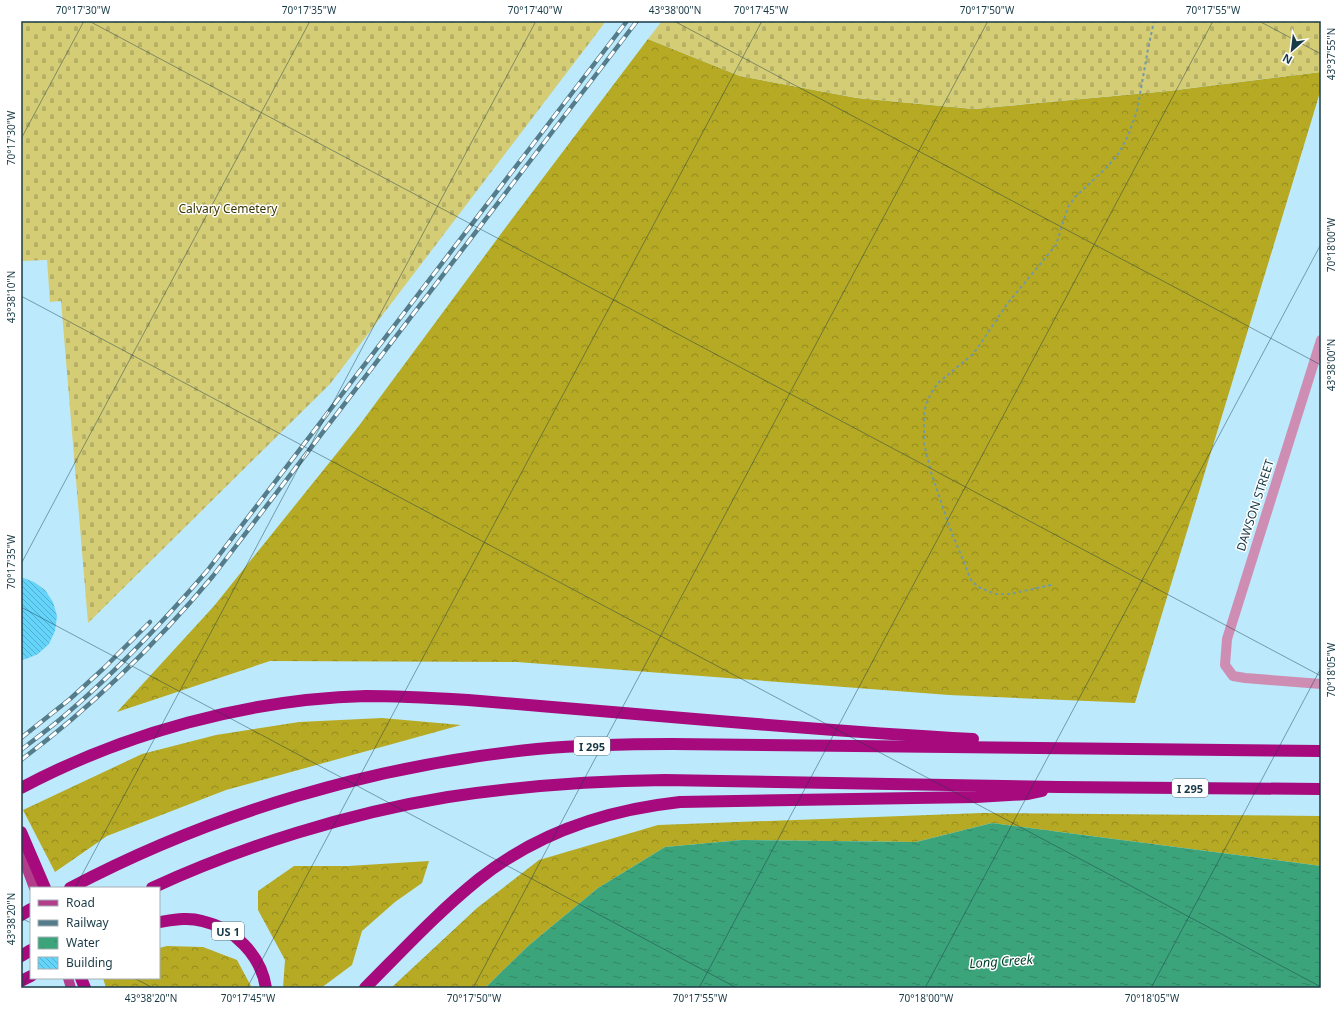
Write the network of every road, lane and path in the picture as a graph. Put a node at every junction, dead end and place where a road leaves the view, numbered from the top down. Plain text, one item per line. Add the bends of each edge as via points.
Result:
1 (1154, 21) edge
2 (1321, 340) edge
3 (1052, 585) dead end
4 (1321, 684) edge
5 (1136, 749) junction
6 (1321, 750) edge
7 (1059, 786) junction
8 (21, 788) edge
9 (1321, 789) edge
10 (21, 832) edge
11 (21, 853) edge
12 (34, 887) edge
13 (45, 887) edge
14 (72, 887) edge
15 (154, 887) edge
16 (30, 910) edge
17 (21, 915) edge
18 (160, 922) edge
19 (30, 951) edge
20 (21, 956) edge
21 (30, 976) edge
22 (21, 981) edge
23 (266, 988) edge
24 (365, 988) edge

1 - 3 path via 1137,111 1117,156 1075,197 1068,208 1056,245 1007,304 973,354 938,383 931,393 924,413 924,444 931,472 971,580 978,587 995,594 1010,594
2 - 4 street, DAWSON STREET via 1227,638 1224,665 1233,676
5 - 6 highway, I 295
5 - 8 highway via 872,734 498,702 366,696 287,703 178,726 107,749
5 - 14 highway, I 295 via 628,744 575,746 492,755 361,779 278,802 234,816 153,848
7 - 9 highway, I 295
7 - 15 highway, I 295 via 622,780 527,787 448,797 363,815 279,839
7 - 24 highway via 1028,794 976,797 680,802 606,815 543,838 496,867 447,907
10 - 13 highway
11 - 12 main road
16 - 17 highway
18 - 23 highway, US 1 via 201,920 226,930 252,953 263,975
19 - 20 highway
21 - 22 highway

